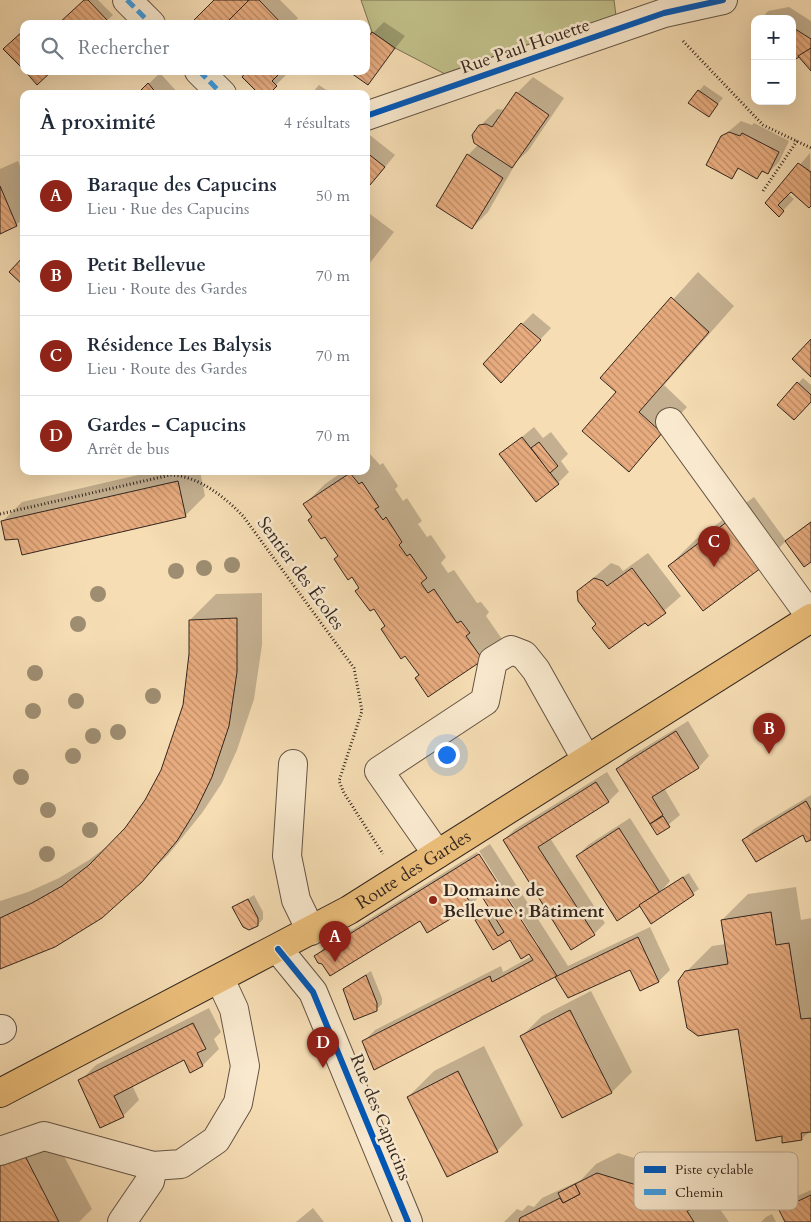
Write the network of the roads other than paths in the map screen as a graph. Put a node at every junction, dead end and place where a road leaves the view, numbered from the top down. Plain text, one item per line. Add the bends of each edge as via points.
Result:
1 (127, 0) edge
2 (723, 0) edge
3 (147, 20) edge
4 (203, 75) edge
5 (218, 90) edge
6 (370, 115) edge
7 (670, 422) dead end
8 (811, 618) edge
9 (586, 759) junction
10 (293, 764) dead end
11 (437, 854) junction
12 (311, 931) junction
13 (278, 949) junction
14 (220, 979) junction
15 (0, 1093) edge
16 (0, 1151) edge
17 (153, 1166) junction
18 (122, 1222) edge
19 (408, 1222) edge

1 - 3 street
2 - 6 street, Rue Paul Houette via 664,14
4 - 5 street
7 - 8 street
8 - 9 main road, Route des Gardes
9 - 11 main road, Route des Gardes
9 - 11 street via 536,670 524,654 511,650 493,662 485,701 378,771
10 - 12 street via 287,856 296,900
11 - 12 main road, Route des Gardes
12 - 13 main road, Route des Gardes
13 - 14 main road, Route des Gardes
13 - 19 street, Rue des Capucins via 313,992
14 - 15 main road, Route des Gardes
14 - 17 street via 234,1009 245,1066 238,1103 216,1140 181,1164
16 - 17 street via 44,1136
17 - 18 street via 150,1181

